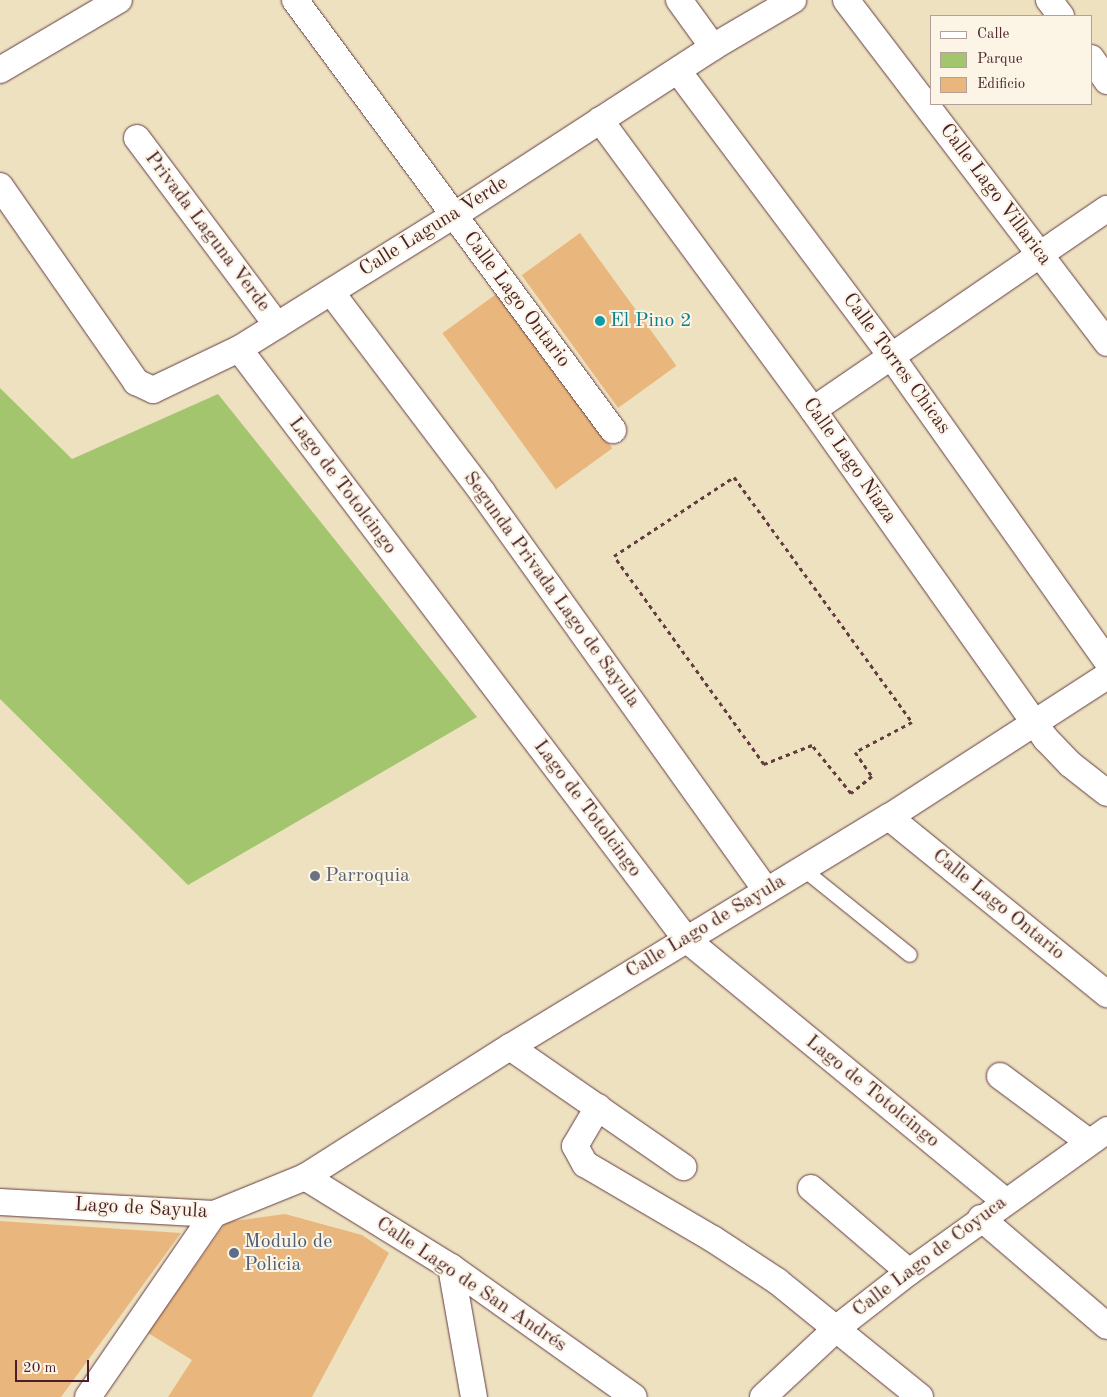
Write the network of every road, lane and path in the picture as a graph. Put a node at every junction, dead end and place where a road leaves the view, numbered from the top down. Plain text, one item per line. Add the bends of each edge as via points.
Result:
1 (119, 0) edge
2 (295, 0) edge
3 (679, 0) edge
4 (793, 0) edge
5 (846, 0) edge
6 (1049, 0) edge
7 (1060, 15) edge
8 (713, 47) junction
9 (1092, 59) edge
10 (0, 70) edge
11 (678, 71) junction
12 (1107, 81) edge
13 (600, 120) junction
14 (138, 138) dead end
15 (0, 186) edge
16 (1107, 209) edge
17 (453, 216) junction
18 (1040, 255) junction
19 (331, 292) junction
20 (277, 326) junction
21 (1107, 343) edge
22 (239, 349) junction
23 (891, 356) junction
24 (813, 410) junction
25 (613, 430) dead end
26 (1107, 661) edge
27 (1107, 676) edge
28 (1035, 723) junction
29 (872, 776) joint
30 (1107, 793) edge
31 (889, 817) junction
32 (803, 869) junction
33 (767, 891) junction
34 (686, 940) junction
35 (910, 955) dead end
36 (1107, 994) edge
37 (510, 1047) junction
38 (1000, 1076) dead end
39 (598, 1107) junction
40 (1098, 1136) edge
41 (683, 1168) dead end
42 (305, 1177) junction
43 (811, 1188) dead end
44 (1005, 1201) junction
45 (0, 1202) edge
46 (214, 1214) junction
47 (982, 1218) junction
48 (451, 1267) junction
49 (909, 1272) junction
50 (1107, 1326) edge
51 (837, 1328) junction
52 (88, 1397) edge
53 (474, 1397) edge
54 (634, 1397) edge
55 (763, 1397) edge
56 (920, 1397) edge

1 - 10 street
2 - 17 street, Calle Lago Ontario
3 - 8 street
4 - 8 street, Calle Laguna Verde
5 - 18 street, Calle Lago Villarica
6 - 7 street
8 - 11 street, Calle Laguna Verde
9 - 12 street
11 - 13 street, Calle Laguna Verde
11 - 23 street, Calle Torres Chicas
13 - 17 street, Calle Laguna Verde
13 - 24 street, Calle Lago Niaza
14 - 20 street, Privada Laguna Verde
15 - 22 street, Calle Laguna Verde via 136,382 147,389 158,388
16 - 18 street
17 - 19 street, Calle Laguna Verde
17 - 25 street, Calle Lago Ontario
18 - 21 street, Calle Lago Villarica
18 - 23 street
19 - 20 street, Calle Laguna Verde
19 - 33 street, Segunda Privada Lago de Sayula via 488,500
20 - 22 street, Calle Laguna Verde
22 - 34 street, Lago de Totolcingo
23 - 24 street
23 - 26 street, Calle Torres Chicas
24 - 28 street, Calle Lago Niaza
27 - 28 street, Calle Lago de Sayula
28 - 30 street, Calle Lago Niaza via 1057,752
28 - 31 street, Calle Lago de Sayula
29 - 29 path via 855,752 912,722 734,477 614,556 764,764 812,745 851,793
31 - 32 street, Calle Lago de Sayula
31 - 36 street, Calle Lago Ontario
32 - 33 street, Calle Lago de Sayula
32 - 35 lane
33 - 34 street, Calle Lago de Sayula
34 - 37 street, Calle Lago de Sayula
34 - 44 street, Lago de Totolcingo
37 - 39 street
37 - 42 street, Calle Lago de Sayula
38 - 40 street
39 - 41 street
39 - 51 street via 576,1146 585,1164 747,1260
40 - 44 street, Calle Lago de Coyuca
42 - 46 street, Lago de Sayula
42 - 48 street, Calle Lago de San Andrés
43 - 49 street
44 - 47 street, Calle Lago de Coyuca
45 - 46 street, Lago de Sayula
46 - 52 street
47 - 49 street, Calle Lago de Coyuca
47 - 50 street
48 - 53 street
48 - 54 street, Calle Lago de San Andrés
49 - 51 street, Calle Lago de Coyuca
51 - 55 street, Calle Lago de Coyuca
51 - 56 street

